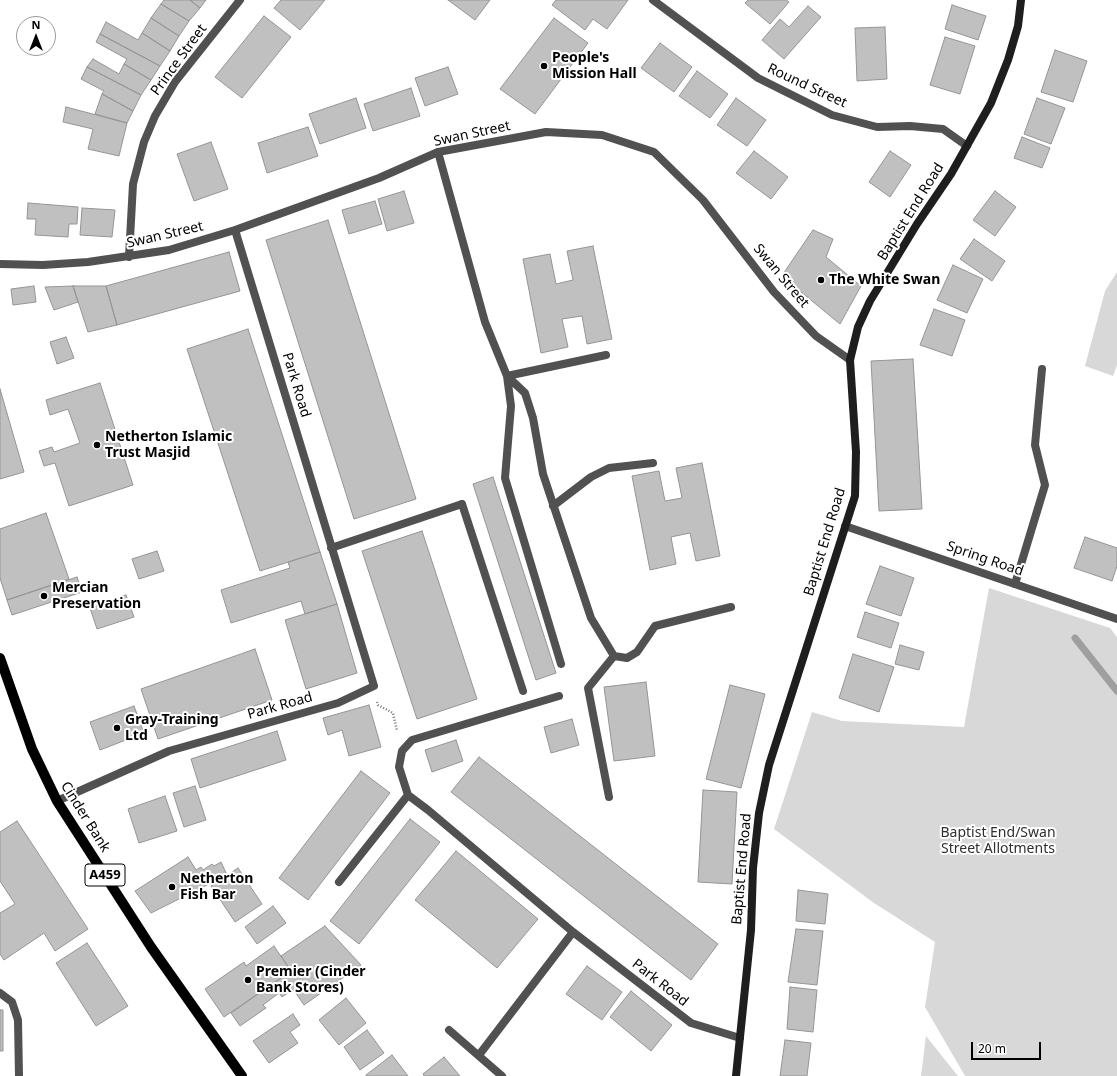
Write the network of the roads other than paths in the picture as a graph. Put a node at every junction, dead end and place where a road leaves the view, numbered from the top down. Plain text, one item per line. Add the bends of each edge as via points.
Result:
1 (240, 0) edge
2 (653, 0) edge
3 (1021, 0) edge
4 (967, 146) junction
5 (438, 152) junction
6 (235, 230) junction
7 (129, 257) junction
8 (0, 264) edge
9 (606, 355) dead end
10 (850, 360) junction
11 (1042, 369) dead end
12 (507, 376) junction
13 (653, 463) dead end
14 (553, 506) junction
15 (845, 526) junction
16 (331, 548) junction
17 (1015, 584) junction
18 (731, 607) dead end
19 (1117, 619) edge
20 (614, 656) junction
21 (0, 658) edge
22 (561, 664) dead end
23 (523, 691) dead end
24 (559, 696) dead end
25 (408, 796) junction
26 (609, 797) dead end
27 (57, 801) junction
28 (339, 882) dead end
29 (573, 932) junction
30 (0, 993) edge
31 (449, 1030) dead end
32 (740, 1038) junction
33 (479, 1055) junction
34 (19, 1076) edge
35 (242, 1076) edge
36 (502, 1076) edge
37 (736, 1076) edge

1 - 7 street, Prince Street via 175,82 155,116 144,142 133,184
2 - 4 street, Round Street via 758,78 832,115 876,127 944,129
3 - 4 street, Baptist End Road via 1018,26 1008,60 991,103
4 - 10 street, Baptist End Road via 870,301 858,327
5 - 6 street, Swan Street via 379,178
5 - 10 street, Swan Street via 546,132 602,135 654,152 704,200 774,292 816,336
5 - 12 street via 484,322
6 - 7 street, Swan Street via 169,250
6 - 16 street, Park Road
7 - 8 street, Swan Street via 43,265
9 - 12 street
10 - 15 street, Baptist End Road via 856,452 854,496
11 - 17 street via 1035,445 1045,485
12 - 14 street via 525,392 533,418 543,474
12 - 22 street via 511,406 505,478
13 - 14 street via 609,468 591,477
14 - 20 street via 591,618
15 - 17 street, Spring Road
15 - 32 street, Baptist End Road via 770,765 759,813
16 - 23 street via 462,504
16 - 27 street, Park Road via 374,686 338,703 168,751
17 - 19 street, Spring Road
18 - 20 street via 655,626 637,652 627,658
20 - 26 street via 588,688
21 - 27 main road, Cinder Bank / A459 via 32,749
24 - 25 street via 412,740 402,751 399,767
25 - 28 street
25 - 29 street, Park Road
27 - 35 main road, Cinder Bank / A459 via 151,947
29 - 32 street, Park Road via 691,1023
29 - 33 street
30 - 34 street via 12,1002 18,1020
31 - 33 street
32 - 37 street, Baptist End Road
33 - 36 street

